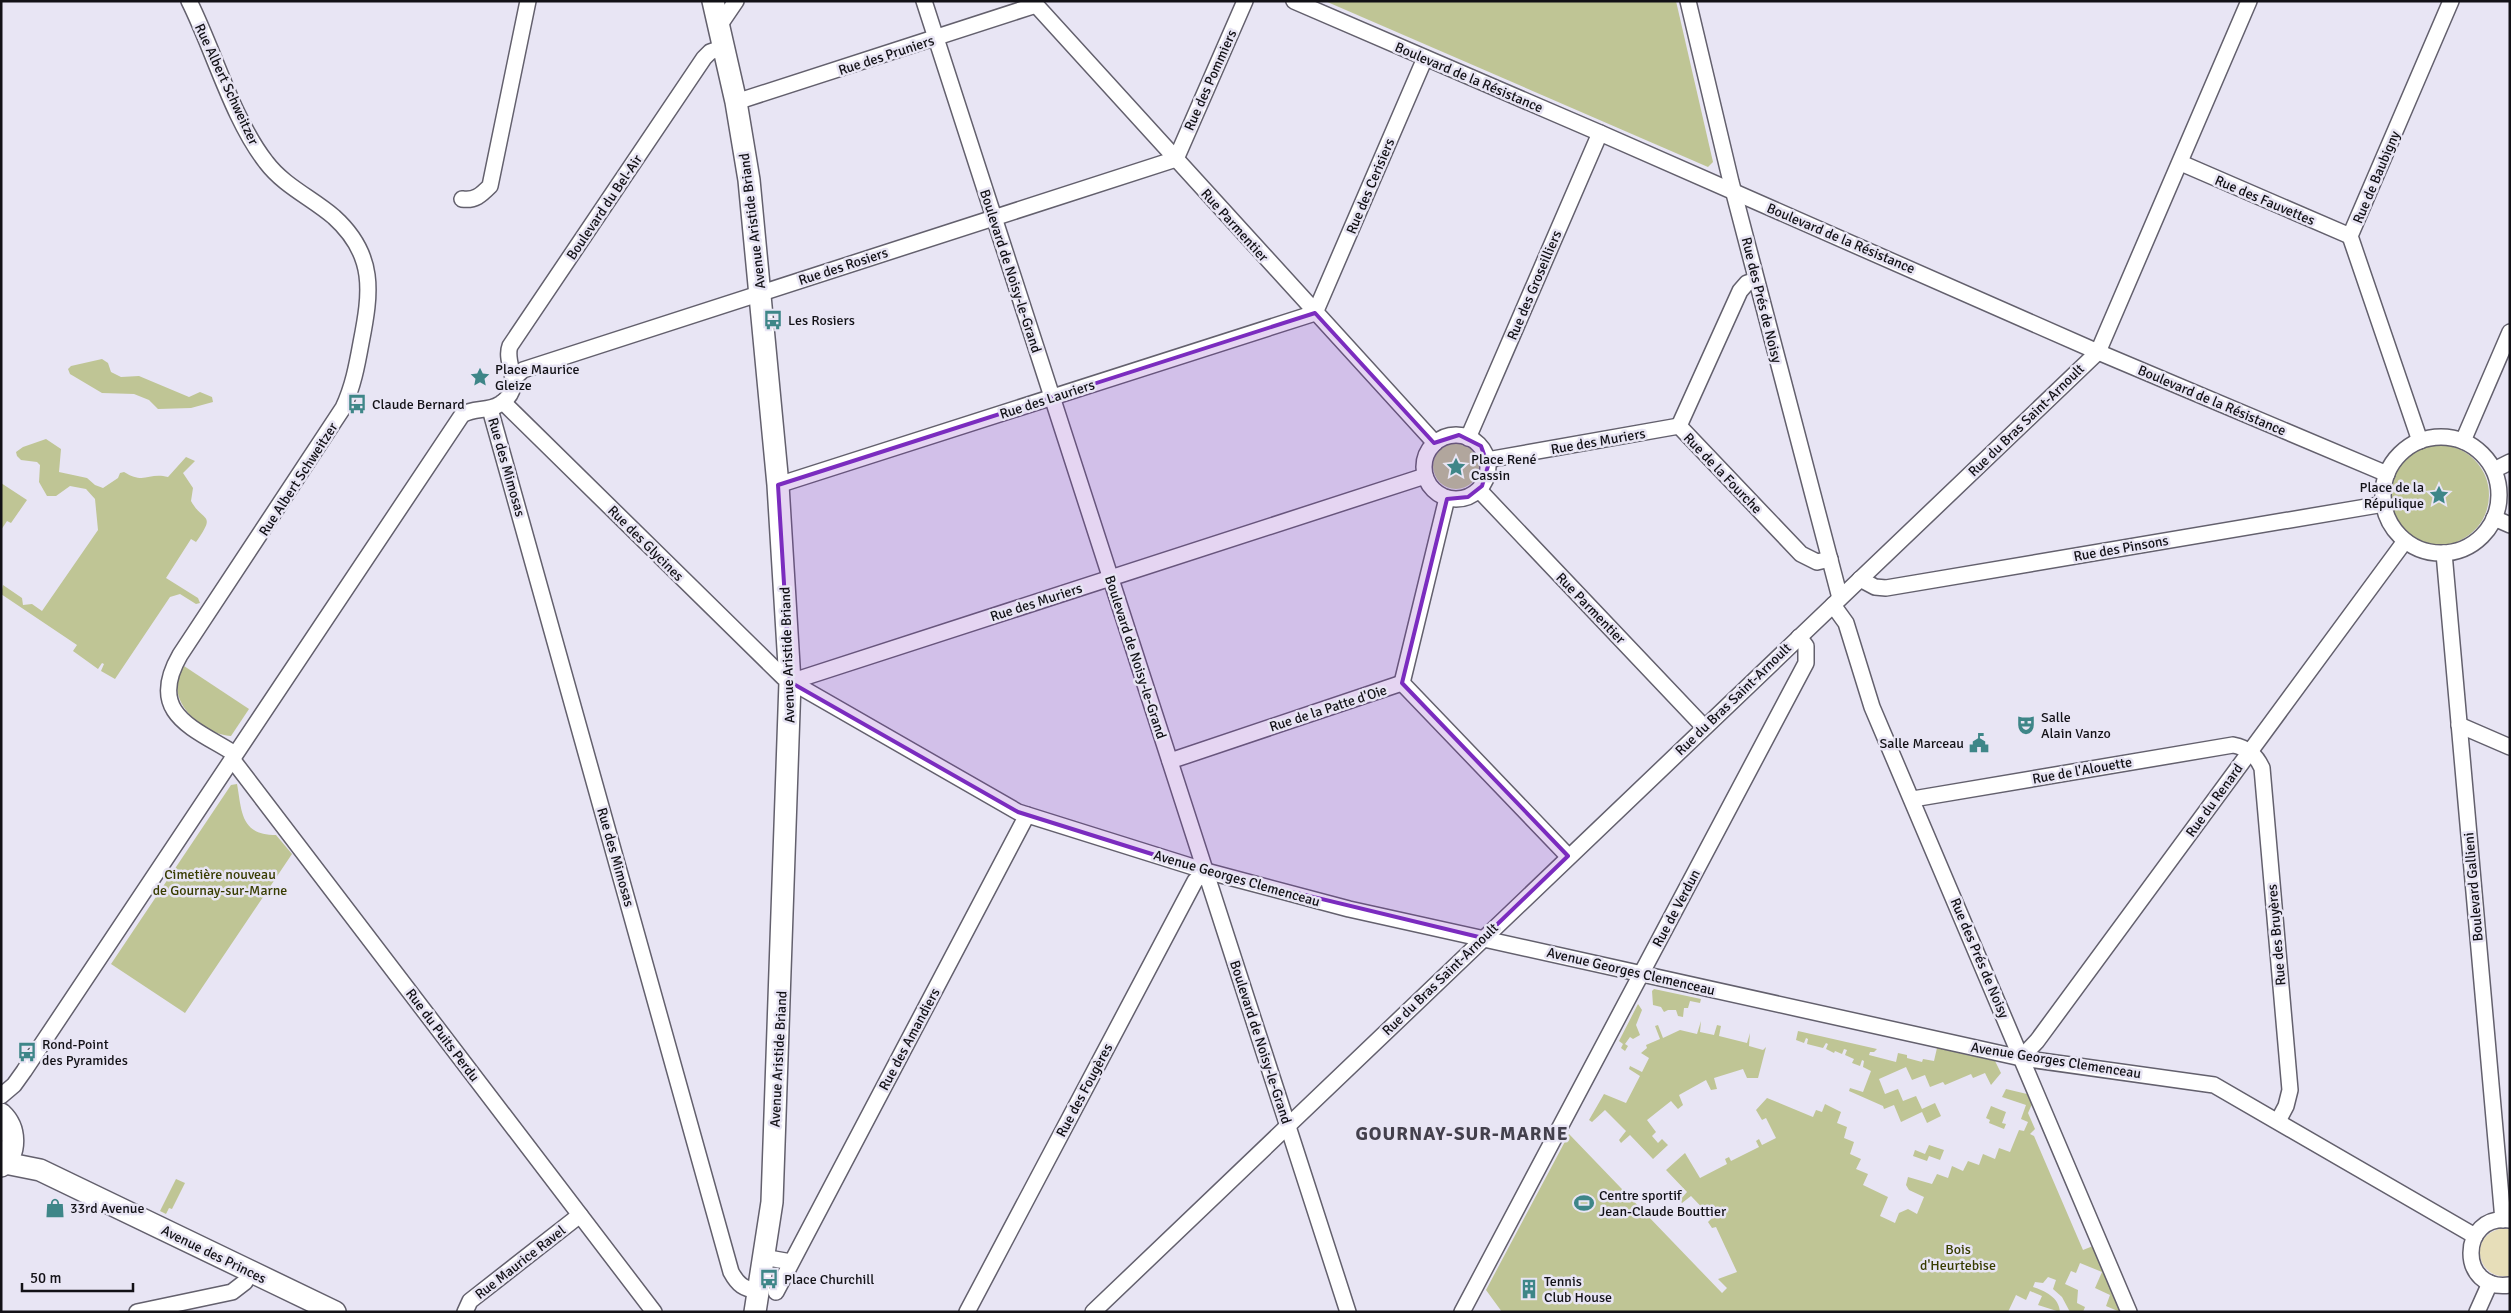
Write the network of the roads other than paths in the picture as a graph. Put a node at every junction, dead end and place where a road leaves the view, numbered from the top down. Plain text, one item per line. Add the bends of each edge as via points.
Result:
1 (189, 1) edge
2 (528, 1) edge
3 (713, 1) edge
4 (736, 1) edge
5 (924, 1) edge
6 (1245, 1) edge
7 (1294, 1) edge
8 (1688, 1) edge
9 (2249, 1) edge
10 (2451, 1) edge
11 (1037, 3) edge
12 (719, 26) junction
13 (937, 39) junction
14 (724, 48) junction
15 (1425, 58) junction
16 (736, 102) junction
17 (1600, 132) junction
18 (1176, 159) junction
19 (2181, 163) junction
20 (1734, 192) junction
21 (462, 199) dead end
22 (994, 217) junction
23 (2350, 236) junction
24 (1756, 280) junction
25 (760, 292) junction
26 (1315, 314) junction
27 (2510, 332) edge
28 (2098, 352) junction
29 (513, 379) junction
30 (1052, 397) junction
31 (497, 405) junction
32 (1679, 426) junction
33 (1468, 438) junction
34 (2420, 441) junction
35 (2462, 441) junction
36 (1435, 443) junction
37 (1487, 460) junction
38 (2510, 462) edge
39 (2494, 470) junction
40 (2387, 474) junction
41 (1425, 476) junction
42 (778, 485) junction
43 (1479, 490) junction
44 (1447, 498) junction
45 (2384, 504) junction
46 (2494, 518) junction
47 (2510, 525) edge
48 (2405, 541) junction
49 (2444, 553) junction
50 (1830, 559) junction
51 (1110, 578) junction
52 (1860, 579) junction
53 (1836, 602) junction
54 (1799, 637) junction
55 (790, 682) junction
56 (1402, 683) junction
57 (2459, 725) junction
58 (1704, 727) junction
59 (2510, 747) edge
60 (2250, 751) junction
61 (234, 757) junction
62 (1170, 760) junction
63 (1912, 799) junction
64 (1027, 815) junction
65 (1568, 856) junction
66 (1206, 871) junction
67 (1483, 938) junction
68 (1641, 974) junction
69 (2021, 1058) junction
70 (14, 1085) junction
71 (1, 1096) edge
72 (3, 1116) edge
73 (2278, 1121) junction
74 (1288, 1125) junction
75 (13, 1143) junction
76 (3, 1165) edge
77 (40, 1170) junction
78 (580, 1215) junction
79 (2506, 1220) edge
80 (2475, 1236) junction
81 (763, 1257) junction
82 (791, 1262) junction
83 (251, 1272) junction
84 (2490, 1283) junction
85 (2510, 1285) edge
86 (763, 1298) edge
87 (137, 1312) edge
88 (335, 1312) edge
89 (465, 1312) edge
90 (654, 1312) edge
91 (967, 1312) edge
92 (1093, 1312) edge
93 (1348, 1312) edge
94 (1462, 1312) edge
95 (2129, 1312) edge
96 (2477, 1312) edge

1 - 61 street, Rue Albert Schweitzer via 258,151 286,182 333,216 350,233 362,252 369,278 369,303 357,366 343,408 184,649 171,674 169,693 178,718
2 - 21 street via 490,186 480,196
3 - 12 street, Avenue Aristide Briand
4 - 12 street
5 - 13 street, Boulevard de Noisy-le-Grand
6 - 18 street, Rue des Pommiers
7 - 15 street, Boulevard de la Résistance
8 - 20 street, Rue des Prés de Noisy
9 - 19 street, Rue du Bras Saint-Arnoult
10 - 23 street, Rue de Baubigny
11 - 13 street, Rue des Pruniers
11 - 18 street, Rue Parmentier
12 - 14 street, Avenue Aristide Briand
13 - 16 street, Rue des Pruniers
13 - 22 street, Boulevard de Noisy-le-Grand
14 - 16 street, Avenue Aristide Briand
14 - 29 street, Boulevard du Bel-Air via 710,52 704,58 510,346
15 - 17 street, Boulevard de la Résistance
15 - 26 street, Rue des Cerisiers
16 - 25 street, Avenue Aristide Briand via 749,180
17 - 20 street, Boulevard de la Résistance
17 - 33 street, Rue des Groseilliers
18 - 22 street, Rue des Rosiers
18 - 26 street, Rue Parmentier
19 - 23 street, Rue des Fauvettes
19 - 28 street, Rue du Bras Saint-Arnoult
20 - 24 street, Rue des Prés de Noisy
20 - 28 street, Boulevard de la Résistance
22 - 25 street, Rue des Rosiers
22 - 30 street, Boulevard de Noisy-le-Grand
23 - 34 street, Rue de Baubigny
24 - 32 street, Rue de la Fourche via 1747,283 1740,291
24 - 50 street, Rue des Prés de Noisy
25 - 29 street, Rue des Rosiers via 523,370
25 - 42 street, Avenue Aristide Briand
26 - 30 street, Rue des Lauriers
26 - 36 street, Rue Parmentier
27 - 35 street
28 - 40 street, Boulevard de la Résistance
28 - 52 street, Rue du Bras Saint-Arnoult
29 - 31 street via 512,389
30 - 42 street, Rue des Lauriers
30 - 51 street, Boulevard de Noisy-le-Grand
31 - 55 street, Rue des Glycines
31 - 61 street via 462,415
31 - 86 street, Rue des Mimosas via 731,1272 737,1284
32 - 37 street, Rue des Muriers
32 - 50 street, Rue de la Fourche via 1801,554 1817,562
33 - 36 street via 1451,436
33 - 37 street via 1480,446
34 - 35 street via 2443,437
34 - 40 street via 2402,453
35 - 39 street via 2482,454
36 - 41 street via 1425,458
37 - 43 street via 1487,476
38 - 39 street
39 - 46 street via 2499,494
40 - 45 street
41 - 44 street via 1432,488
41 - 51 street, Rue des Muriers
42 - 55 street, Avenue Aristide Briand
43 - 44 street via 1464,498
43 - 58 street, Rue Parmentier
44 - 56 street
45 - 48 street via 2392,528
45 - 52 street, Rue des Pinsons via 1886,588 1875,588
46 - 47 street
46 - 49 street via 2488,530 2474,543 2462,550
48 - 49 street via 2423,550
48 - 60 street, Rue du Renard
49 - 57 street, Boulevard Gallieni
50 - 53 street, Rue des Prés de Noisy
51 - 55 street, Rue des Muriers
51 - 62 street, Boulevard de Noisy-le-Grand
52 - 53 street, Rue du Bras Saint-Arnoult
53 - 54 street, Rue du Bras Saint-Arnoult
53 - 63 street, Rue des Prés de Noisy via 1846,623 1867,694
54 - 58 street, Rue du Bras Saint-Arnoult
54 - 68 street, Rue de Verdun via 1806,646 1806,663
55 - 64 street, Avenue Georges Clemenceau
55 - 81 street, Avenue Aristide Briand via 772,1202
56 - 62 street, Rue de la Patte d'Oie
56 - 65 street, Rue de la Patte d'Oie
57 - 59 street
57 - 79 street, Boulevard Gallieni
58 - 65 street, Rue du Bras Saint-Arnoult
60 - 63 street, Rue de l'Alouette via 2233,745
60 - 69 street, Rue du Renard
60 - 73 street, Rue des Bruyères via 2262,768 2290,1090
61 - 70 street
61 - 78 street, Rue du Puits Perdu
62 - 66 street, Boulevard de Noisy-le-Grand
63 - 69 street, Rue des Prés de Noisy
64 - 66 street, Avenue Georges Clemenceau
64 - 82 street, Rue des Amandiers
65 - 67 street, Rue du Bras Saint-Arnoult
66 - 67 street, Avenue Georges Clemenceau
66 - 74 street, Boulevard de Noisy-le-Grand
66 - 91 street, Rue des Fougères via 1195,881
67 - 68 street, Avenue Georges Clemenceau
67 - 74 street, Rue du Bras Saint-Arnoult
68 - 69 street, Avenue Georges Clemenceau
68 - 94 street, Rue de Verdun
69 - 73 street, Avenue Georges Clemenceau via 2214,1085
69 - 95 street, Rue des Prés de Noisy
70 - 71 street
70 - 72 street
72 - 75 street
73 - 80 street, Avenue Georges Clemenceau
74 - 92 street, Rue du Bras Saint-Arnoult
74 - 93 street, Boulevard de Noisy-le-Grand
75 - 76 street
75 - 77 street, Avenue des Princes
76 - 77 street, Avenue des Princes
77 - 83 street, Avenue des Princes
78 - 89 street, Rue Maurice Ravel via 470,1301
78 - 90 street, Rue du Puits Perdu
79 - 80 street via 2485,1226
80 - 84 street via 2470,1249 2472,1262 2479,1275
81 - 82 street
81 - 86 street, Avenue Aristide Briand
82 - 86 street, Rue des Amandiers
83 - 87 street via 246,1282 232,1292
83 - 88 street, Avenue des Princes
84 - 85 street
84 - 96 street

